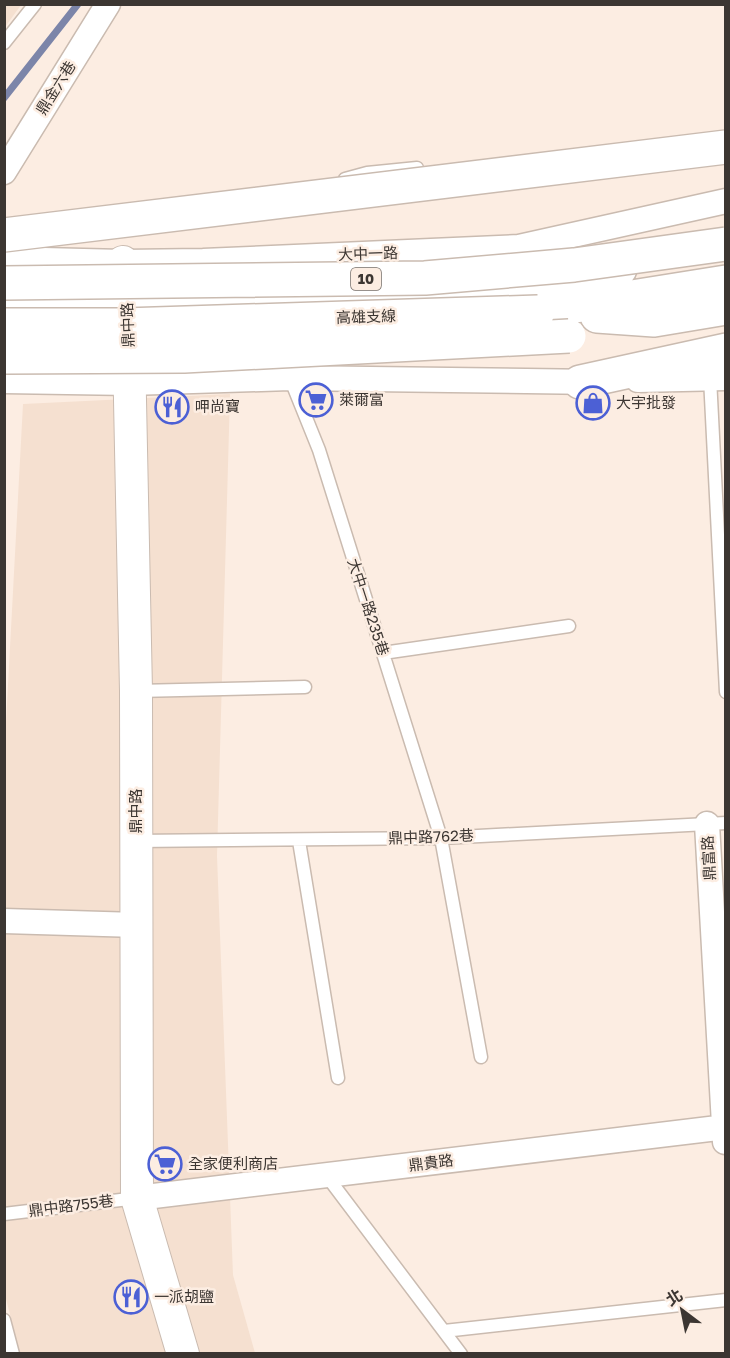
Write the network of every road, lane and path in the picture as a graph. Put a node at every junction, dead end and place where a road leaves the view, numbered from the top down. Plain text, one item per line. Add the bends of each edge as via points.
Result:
1 (35, 4) edge
2 (108, 4) edge
3 (4, 43) edge
4 (726, 138) edge
5 (726, 147) edge
6 (540, 156) dead end
7 (425, 168) dead end
8 (4, 172) edge
9 (726, 201) edge
10 (86, 238) dead end
11 (16, 241) edge
12 (726, 242) edge
13 (4, 251) edge
14 (4, 259) edge
15 (123, 262) junction
16 (726, 282) edge
17 (4, 283) edge
18 (4, 302) edge
19 (141, 302) junction
20 (726, 308) edge
21 (538, 312) junction
22 (726, 324) edge
23 (4, 325) edge
24 (726, 350) edge
25 (4, 357) edge
26 (290, 378) junction
27 (718, 378) edge
28 (4, 381) edge
29 (580, 382) junction
30 (130, 383) junction
31 (569, 626) dead end
32 (724, 646) edge
33 (383, 653) junction
34 (305, 687) dead end
35 (136, 691) junction
36 (726, 692) edge
37 (716, 824) edge
38 (441, 837) junction
39 (299, 840) junction
40 (136, 841) junction
41 (4, 921) edge
42 (136, 924) junction
43 (480, 1056) dead end
44 (338, 1078) dead end
45 (725, 1133) edge
46 (326, 1175) junction
47 (137, 1198) junction
48 (4, 1214) edge
49 (726, 1300) edge
50 (4, 1320) edge
51 (444, 1331) junction
52 (13, 1353) edge
53 (183, 1353) edge
54 (461, 1353) edge

1 - 3 lane
2 - 8 street, 鼎金六巷
4 - 6 lane
5 - 11 highway, bridge
7 - 10 lane via 367,173 144,229
9 - 15 street, 大中一路 via 519,247
11 - 13 lane
12 - 17 highway, 10, bridge via 574,265 425,278
12 - 19 highway via 568,284 375,298
14 - 15 street, 大中一路
15 - 19 street, 鼎中路
16 - 21 highway, 高雄支線
18 - 19 street
19 - 30 street, 鼎中路
20 - 21 highway via 654,320
21 - 23 highway, 高雄支線, bridge
22 - 25 highway, bridge via 184,356
24 - 29 highway
26 - 29 street
26 - 30 street
26 - 33 lane, 大中一路235巷 via 319,450
27 - 29 street
27 - 32 lane
28 - 30 street
30 - 35 street, 鼎中路
31 - 33 lane
32 - 36 lane
33 - 38 lane, 大中一路235巷
34 - 35 lane
35 - 40 street, 鼎中路
37 - 38 lane, 鼎中路762巷
37 - 45 street, 鼎富路
38 - 39 lane, 鼎中路762巷
38 - 43 lane, 大中一路235巷
39 - 40 lane, 鼎中路762巷
39 - 44 lane
40 - 42 street, 鼎中路
41 - 42 street
42 - 47 street, 鼎中路
45 - 46 street, 鼎貴路
46 - 47 street, 鼎貴路
46 - 51 lane
47 - 48 lane, 鼎中路755巷
47 - 53 street, 鼎中路
49 - 51 lane
50 - 52 lane
51 - 54 lane

